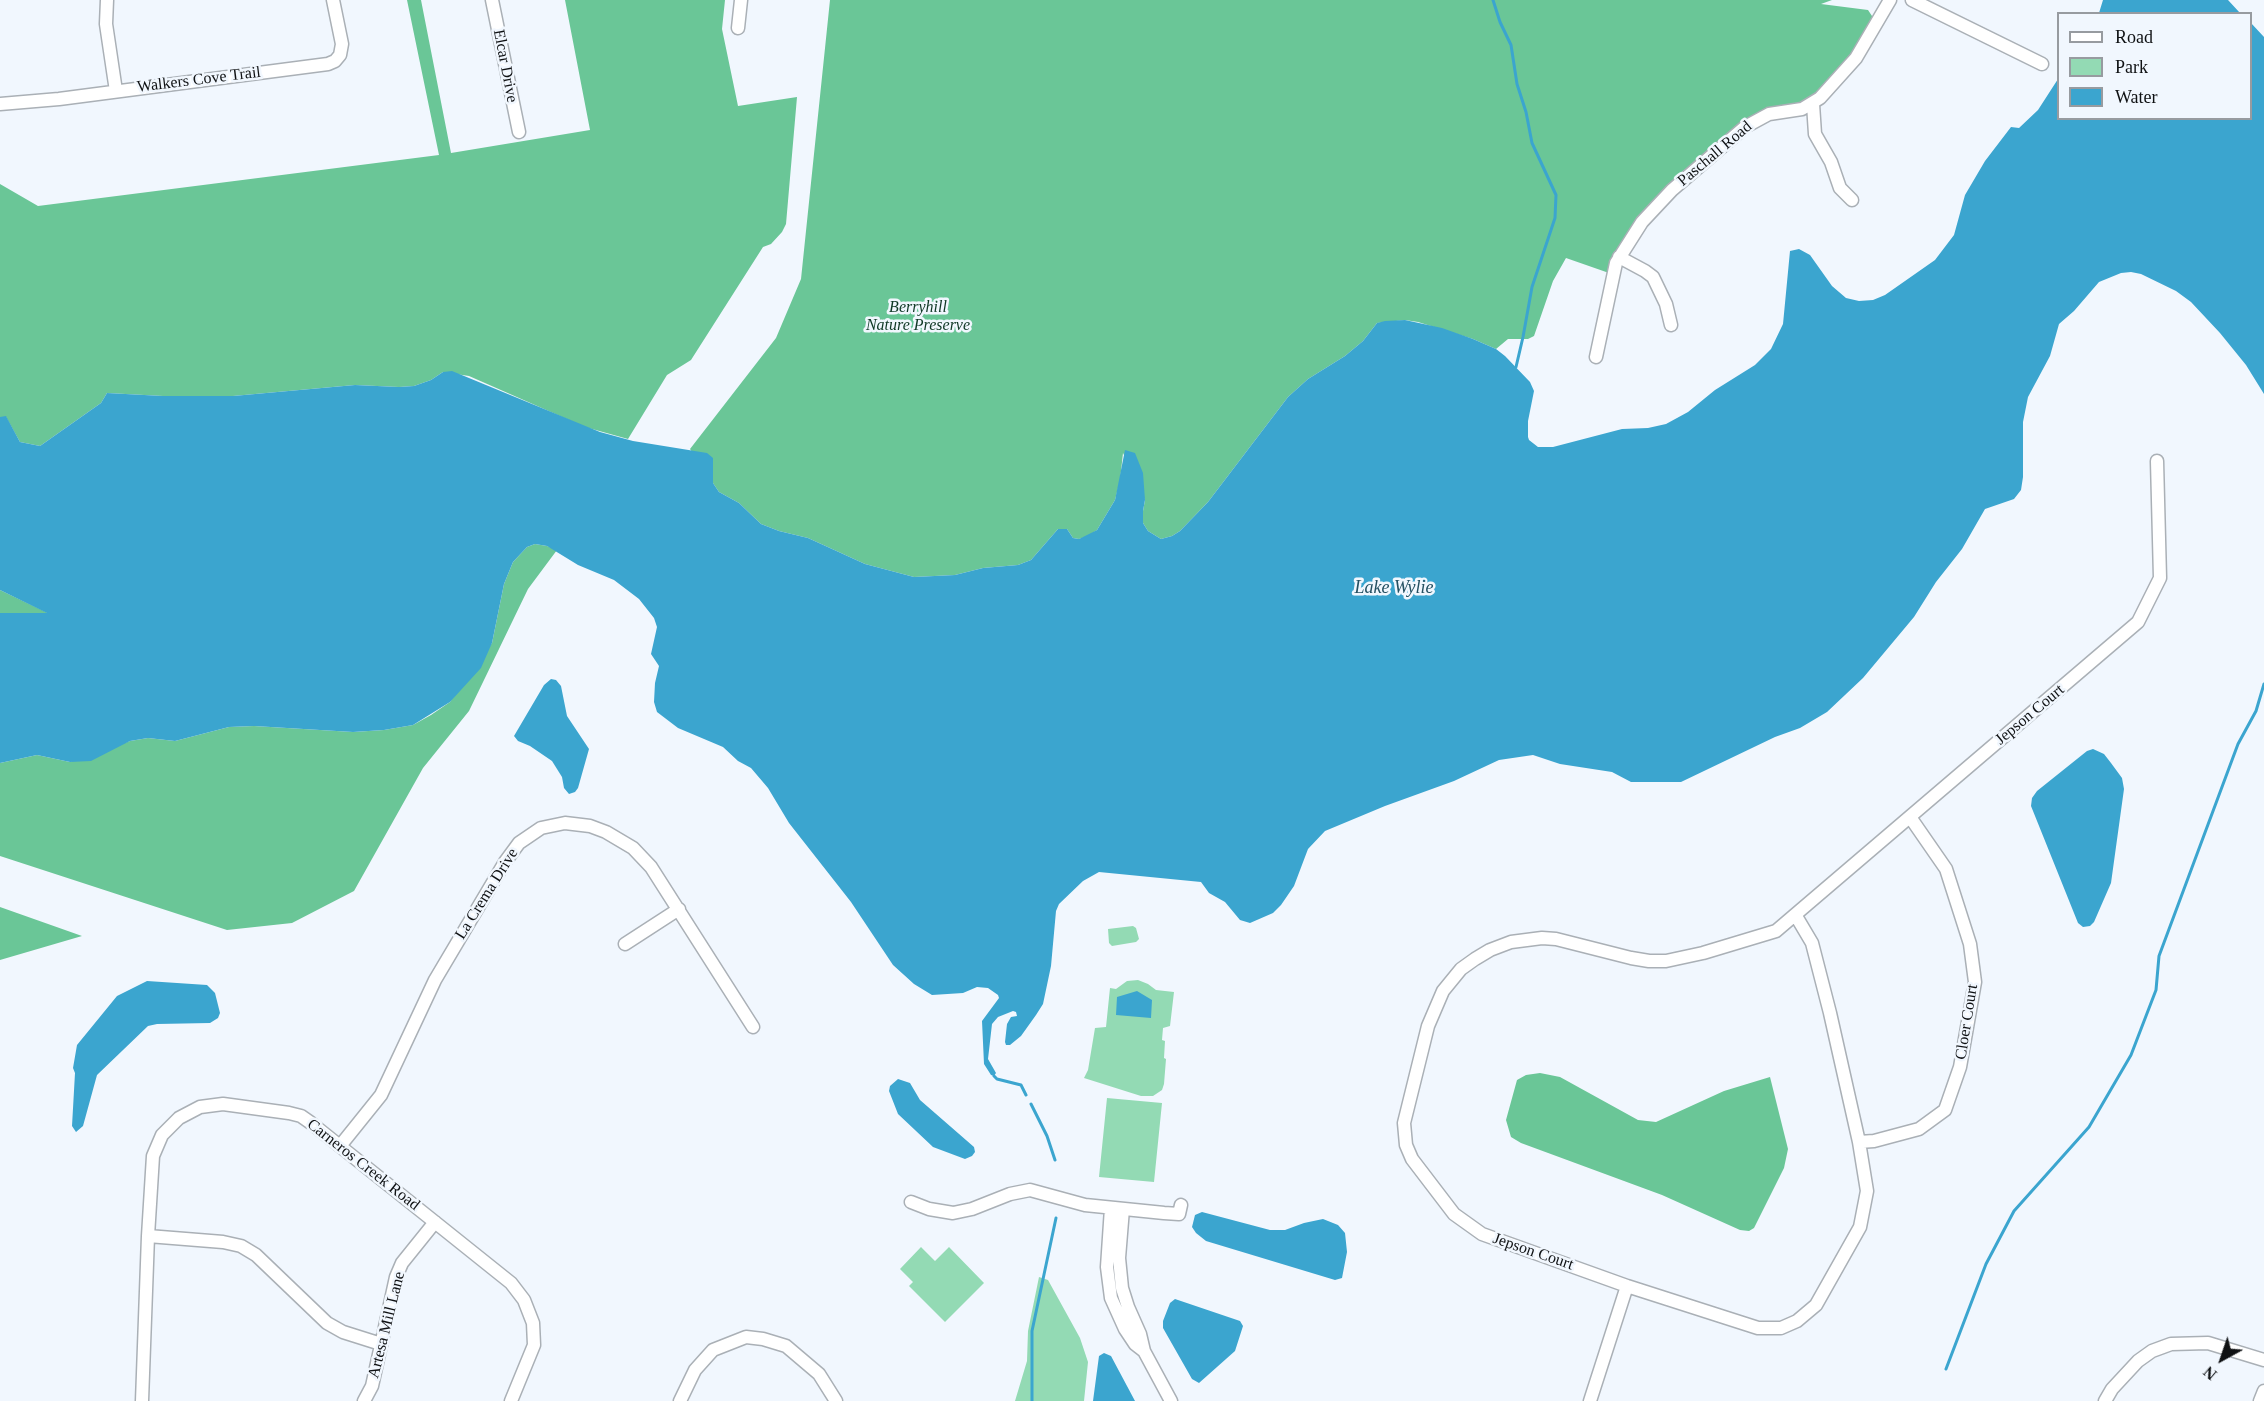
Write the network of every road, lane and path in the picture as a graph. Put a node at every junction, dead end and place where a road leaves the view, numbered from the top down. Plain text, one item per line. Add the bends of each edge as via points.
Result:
1 (107, 0) edge
2 (333, 0) edge
3 (492, 0) edge
4 (741, 0) edge
5 (1890, 0) edge
6 (1912, 0) edge
7 (738, 28) dead end
8 (2042, 64) dead end
9 (116, 91) junction
10 (0, 104) edge
11 (1813, 104) junction
12 (519, 132) dead end
13 (1852, 200) dead end
14 (1619, 257) junction
15 (1671, 325) dead end
16 (1596, 357) dead end
17 (2157, 461) dead end
18 (1910, 817) junction
19 (678, 909) junction
20 (1796, 916) junction
21 (625, 944) dead end
22 (753, 1027) dead end
23 (1858, 1142) junction
24 (340, 1146) junction
25 (911, 1202) dead end
26 (1181, 1205) dead end
27 (1117, 1208) junction
28 (435, 1222) junction
29 (148, 1236) junction
30 (1627, 1286) junction
31 (381, 1344) junction
32 (2264, 1360) edge
33 (2264, 1391) edge
34 (142, 1401) edge
35 (364, 1401) edge
36 (512, 1401) edge
37 (680, 1401) edge
38 (836, 1401) edge
39 (1171, 1401) edge
40 (1590, 1401) edge
41 (2105, 1401) edge
42 (2260, 1401) edge

1 - 9 street via 106,24
2 - 9 street, Walkers Cove Trail via 342,44 340,55 328,64
3 - 12 street, Elcar Drive
4 - 7 street
5 - 11 street via 1849,68
6 - 8 street
9 - 10 street, Walkers Cove Trail
11 - 13 street via 1815,134 1840,188
11 - 14 street, Paschall Road via 1769,114 1745,127 1654,208
14 - 15 street via 1653,277
14 - 16 street, Paschall Road
17 - 18 street, Jepson Court via 2160,578 2138,622
18 - 20 street, Jepson Court
18 - 23 street, Cloer Court via 1946,869 1970,944 1975,982 1960,1067 1946,1110 1919,1129
19 - 21 street
19 - 22 street, La Crema Drive
19 - 24 street, La Crema Drive via 642,856 606,832 584,824 565,823 529,835 505,862 435,980 381,1095
20 - 23 street, Jepson Court via 1812,943
20 - 30 street, Jepson Court via 1776,931 1666,961 1631,958 1556,939 1511,942 1461,969 1432,1012 1404,1122 1412,1159 1454,1214 1482,1234
23 - 30 street, Jepson Court via 1867,1191 1860,1227 1816,1305 1797,1321 1781,1328 1758,1328
24 - 28 street, Carneros Creek Road
24 - 29 street, Carneros Creek Road via 301,1116 289,1113 223,1104 189,1112 162,1135 153,1156
25 - 27 street via 953,1213 1030,1190 1073,1203
26 - 27 street via 1177,1214
27 - 39 street via 1121,1280 1128,1307 1144,1351
28 - 31 street, Artesa Mill Lane via 402,1263
28 - 36 street, Carneros Creek Road via 512,1283 524,1300 533,1323 534,1345
29 - 31 street via 241,1246 256,1255 327,1323
29 - 34 street, Carneros Creek Road
30 - 40 street
31 - 35 street, Artesa Mill Lane via 372,1386
32 - 41 street via 2208,1343 2171,1344 2138,1361
33 - 42 street
37 - 38 street via 695,1370 712,1350 746,1337 786,1346 819,1374

